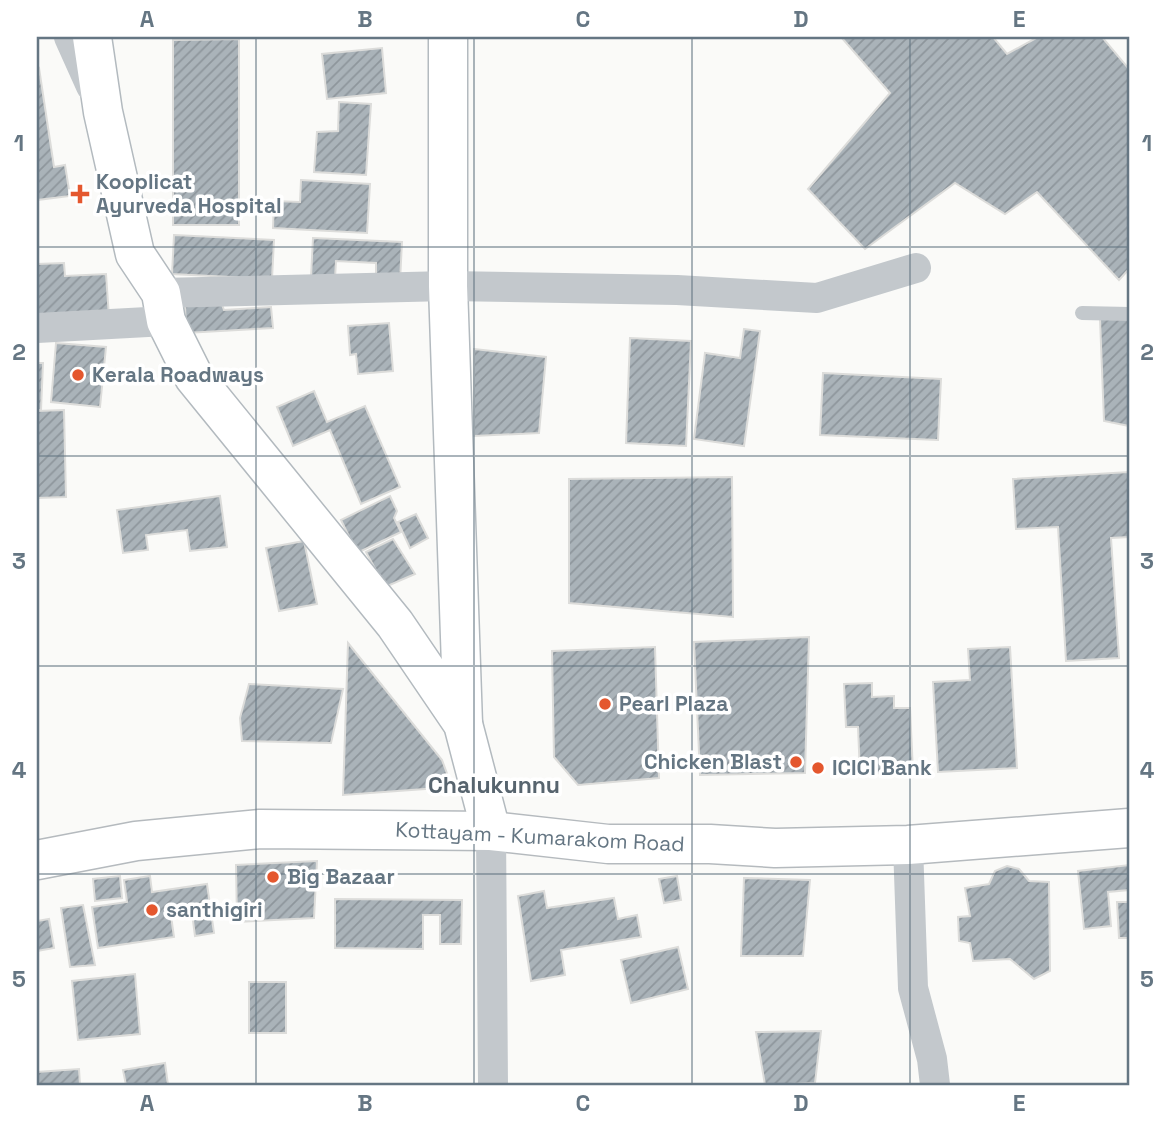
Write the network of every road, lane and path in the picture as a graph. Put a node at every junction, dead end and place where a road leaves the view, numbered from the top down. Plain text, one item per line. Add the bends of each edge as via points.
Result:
1 (69, 37) edge
2 (92, 37) edge
3 (448, 37) edge
4 (103, 111) junction
5 (916, 268) dead end
6 (449, 286) junction
7 (164, 307) junction
8 (1082, 313) dead end
9 (1129, 314) edge
10 (37, 328) edge
11 (463, 724) junction
12 (1129, 828) edge
13 (491, 831) junction
14 (908, 845) junction
15 (37, 860) edge
16 (493, 1085) edge
17 (935, 1085) edge

1 - 4 street
2 - 4 main road
3 - 6 main road
4 - 7 main road via 135,254
5 - 6 street via 817,298
6 - 7 street
6 - 11 main road
7 - 10 street
7 - 11 main road via 194,377 396,624
8 - 9 lane
11 - 13 main road
12 - 14 main road, Kottayam - Kumarakom Road
13 - 14 main road, Kottayam - Kumarakom Road via 608,844
13 - 15 main road, Kottayam - Kumarakom Road via 260,829 136,841
13 - 16 street
14 - 17 street via 913,988

